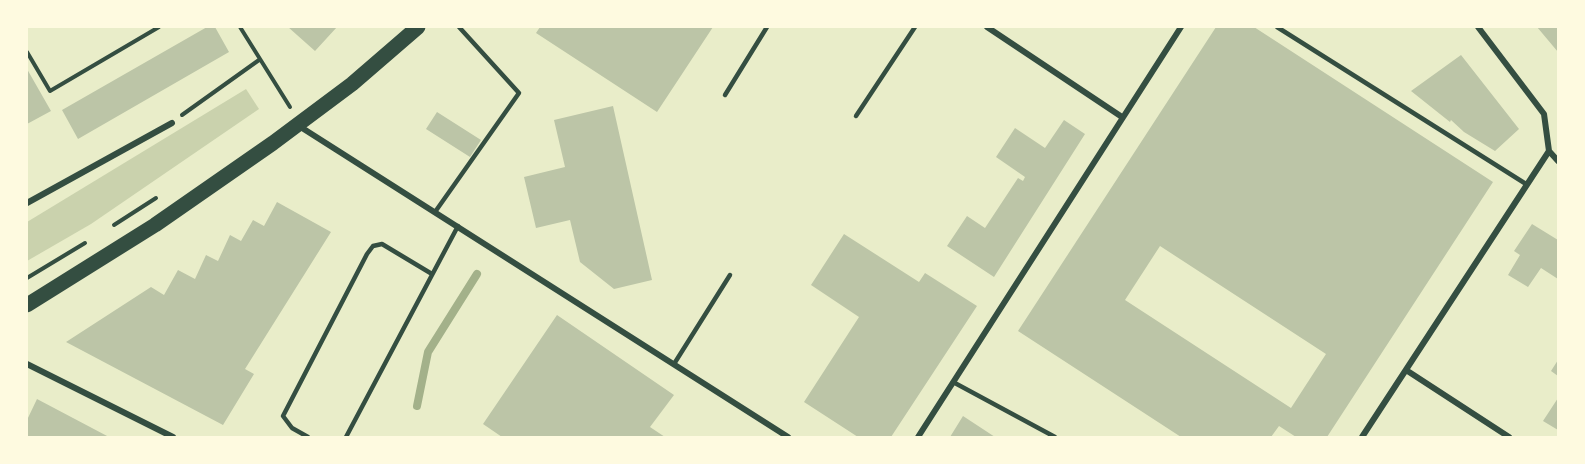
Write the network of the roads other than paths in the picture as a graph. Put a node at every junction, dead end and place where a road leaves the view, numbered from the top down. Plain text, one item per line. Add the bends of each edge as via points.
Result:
1 (418, 27) edge
2 (459, 27) edge
3 (767, 27) edge
4 (915, 27) edge
5 (987, 27) edge
6 (1181, 27) edge
7 (1277, 27) edge
8 (1478, 27) edge
9 (725, 95) dead end
10 (856, 116) dead end
11 (1122, 117) junction
12 (172, 123) road end
13 (296, 124) junction
14 (1549, 151) junction
15 (1558, 160) edge
16 (1526, 184) junction
17 (27, 203) edge
18 (435, 212) junction
19 (458, 226) junction
20 (432, 274) junction
21 (730, 275) dead end
22 (27, 305) edge
23 (27, 364) edge
24 (674, 364) junction
25 (1406, 370) junction
26 (953, 382) junction
27 (173, 437) edge
28 (308, 437) edge
29 (346, 437) edge
30 (788, 437) edge
31 (918, 437) edge
32 (1055, 437) edge
33 (1362, 437) edge
34 (1509, 437) edge

1 - 13 main road via 352,84
2 - 18 lane via 519,93
3 - 9 lane
4 - 10 lane
5 - 11 street
6 - 11 street
7 - 16 lane
8 - 14 street via 1544,114
11 - 26 street
12 - 17 street
13 - 18 street
13 - 22 main road via 155,225
14 - 15 street
14 - 16 street
16 - 25 street
18 - 19 street
19 - 20 lane
19 - 24 street
20 - 28 lane via 382,244 373,246 283,416 292,428
20 - 29 lane
21 - 24 lane
23 - 27 street
24 - 30 street
25 - 33 street
25 - 34 street
26 - 31 street
26 - 32 lane

